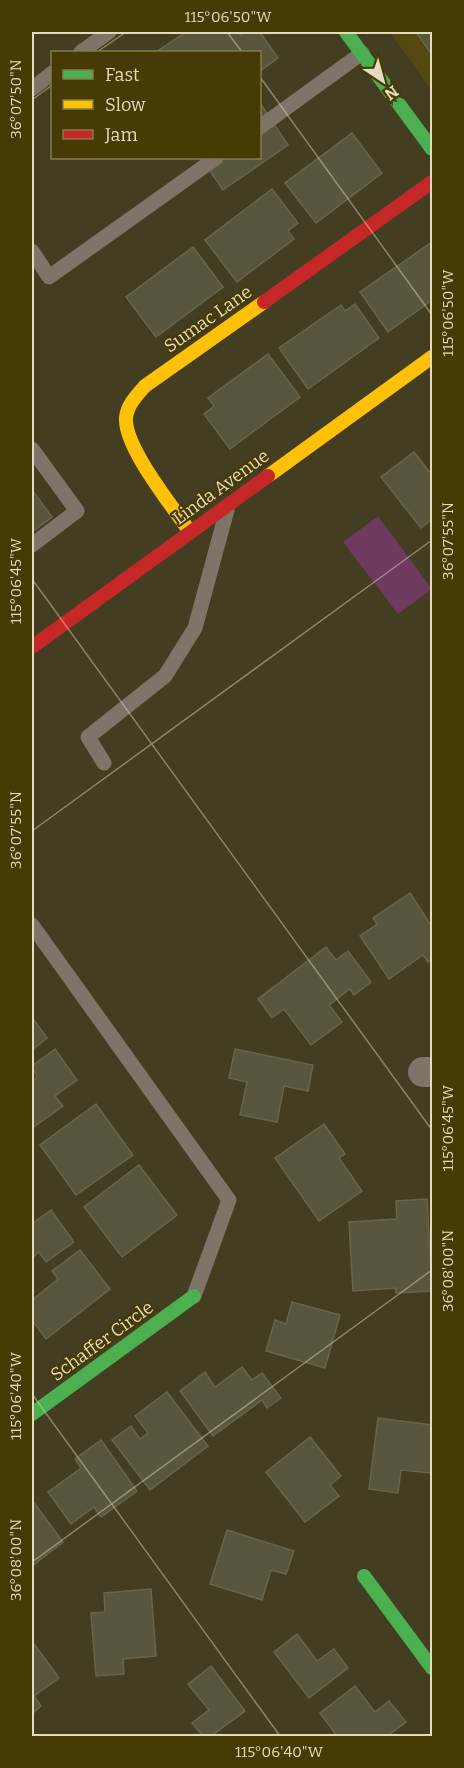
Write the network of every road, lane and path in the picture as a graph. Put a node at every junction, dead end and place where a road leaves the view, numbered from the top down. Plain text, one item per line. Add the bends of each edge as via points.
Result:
1 (109, 32) edge
2 (346, 32) edge
3 (82, 51) edge
4 (362, 53) junction
5 (51, 74) edge
6 (32, 89) edge
7 (261, 126) edge
8 (432, 149) edge
9 (215, 159) edge
10 (432, 182) edge
11 (32, 251) edge
12 (432, 357) edge
13 (33, 455) edge
14 (229, 504) junction
15 (190, 532) junction
16 (32, 545) edge
17 (32, 647) edge
18 (104, 763) dead end
19 (32, 925) edge
20 (194, 1296) joint
21 (32, 1414) edge
22 (364, 1576) dead end
23 (432, 1668) edge

1 - 3 lane
2 - 4 street
4 - 7 lane
4 - 8 street
5 - 6 lane
9 - 11 lane via 49,276
10 - 15 street, Sumac Lane via 145,386 130,402 125,422 132,444
12 - 14 street, Linda Avenue
13 - 16 lane via 77,512
14 - 15 street, Linda Avenue
14 - 18 lane via 195,628 165,676 88,737
15 - 17 street, Linda Avenue
19 - 20 lane via 229,1200
20 - 21 street, Schaffer Circle
22 - 23 street

